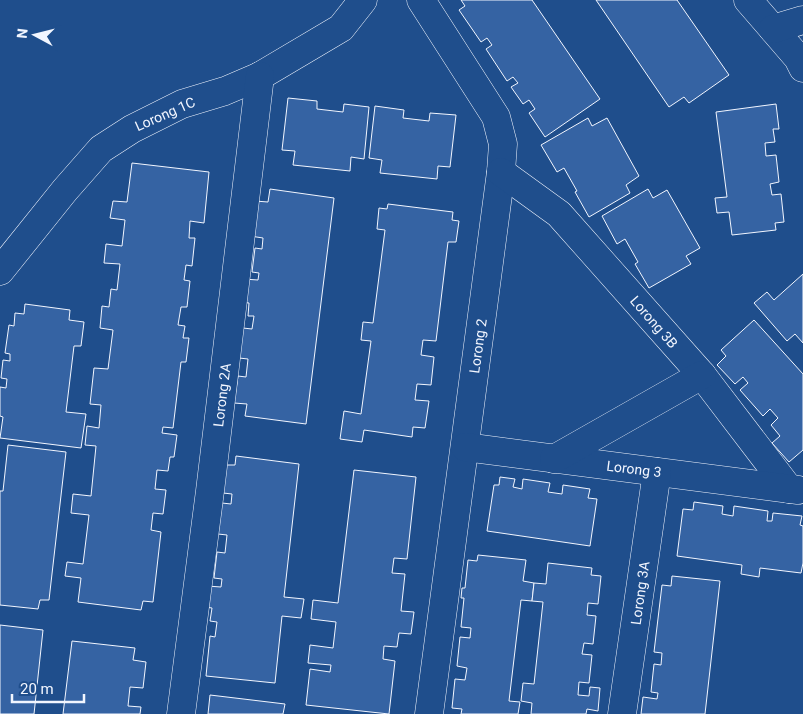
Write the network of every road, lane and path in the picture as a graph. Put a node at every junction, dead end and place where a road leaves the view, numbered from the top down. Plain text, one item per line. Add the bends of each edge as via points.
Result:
1 (363, 0) edge
2 (421, 0) edge
3 (748, 0) edge
4 (803, 20) edge
5 (773, 29) junction
6 (803, 68) edge
7 (260, 76) junction
8 (501, 172) junction
9 (0, 271) edge
10 (702, 376) junction
11 (465, 447) junction
12 (554, 459) junction
13 (657, 472) junction
14 (796, 490) edge
15 (181, 714) edge
16 (429, 714) edge
17 (622, 714) edge

1 - 7 street, Lorong 1C via 341,28
2 - 8 street, Lorong 2 via 496,117 503,144
3 - 5 street
4 - 5 street
5 - 6 street
7 - 9 street, Lorong 1C via 182,104 132,128 102,149
7 - 15 street, Lorong 2A
8 - 10 street, Lorong 3B via 559,214
8 - 11 street, Lorong 2
10 - 12 street
10 - 14 street, Lorong 3B
11 - 12 street, Lorong 3
11 - 16 street, Lorong 2
12 - 13 street, Lorong 3
13 - 14 street, Lorong 3
13 - 17 street, Lorong 3A

